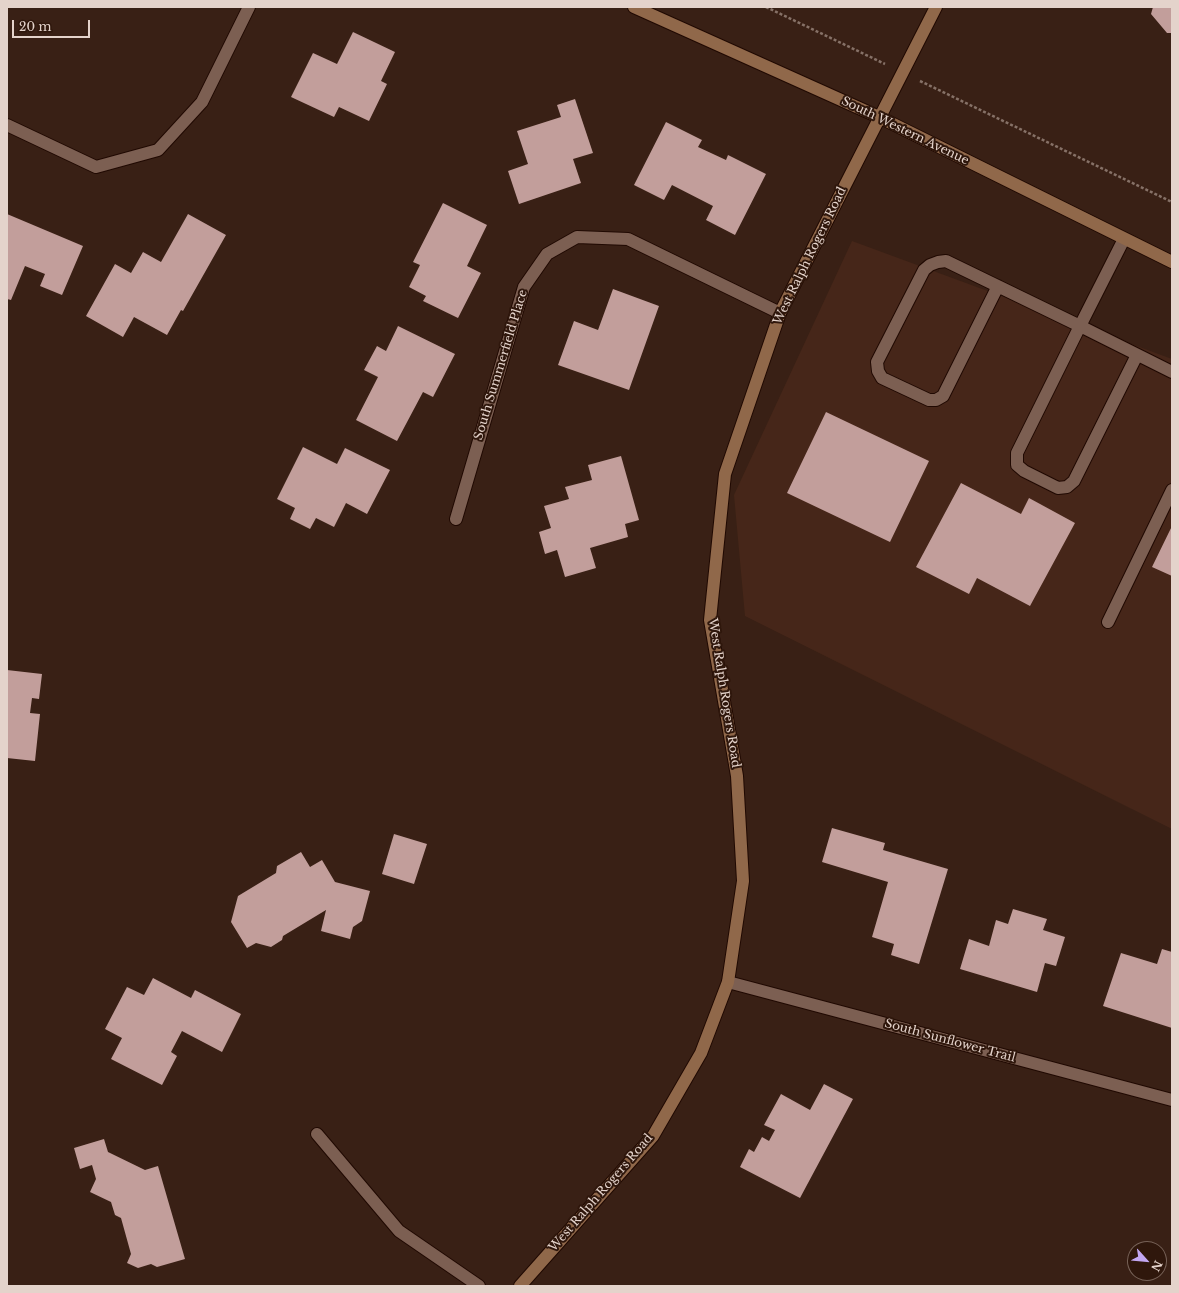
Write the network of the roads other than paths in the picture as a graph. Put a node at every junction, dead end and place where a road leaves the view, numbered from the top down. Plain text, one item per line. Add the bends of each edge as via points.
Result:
1 (249, 7) edge
2 (634, 7) edge
3 (936, 7) edge
4 (879, 117) junction
5 (7, 126) edge
6 (1124, 239) junction
7 (1172, 262) edge
8 (998, 286) junction
9 (780, 313) junction
10 (1080, 326) junction
11 (1137, 355) junction
12 (1172, 372) edge
13 (1172, 490) edge
14 (456, 518) dead end
15 (1108, 622) dead end
16 (728, 982) junction
17 (1172, 1100) edge
18 (317, 1134) dead end
19 (479, 1286) edge
20 (520, 1286) edge

1 - 5 street via 202,102 158,150 96,167
2 - 4 street, South Western Avenue
3 - 4 street, West Ralph Rogers Road
4 - 6 street, South Western Avenue
4 - 9 street, West Ralph Rogers Road
6 - 7 street, South Western Avenue
6 - 10 street
8 - 8 street via 946,261 930,265 924,270 877,362 882,378 928,400 936,400 943,396
8 - 10 street
9 - 14 street, South Summerfield Place via 628,239 577,237 547,254 524,287
9 - 16 street, West Ralph Rogers Road via 725,474 710,620 737,776 743,881
10 - 11 street
10 - 11 street via 1017,454 1017,464 1024,471 1058,488 1067,487 1074,481
11 - 12 street
13 - 15 street
16 - 17 street, South Sunflower Trail
16 - 20 street, West Ralph Rogers Road via 701,1053 653,1136
18 - 19 street via 399,1230

